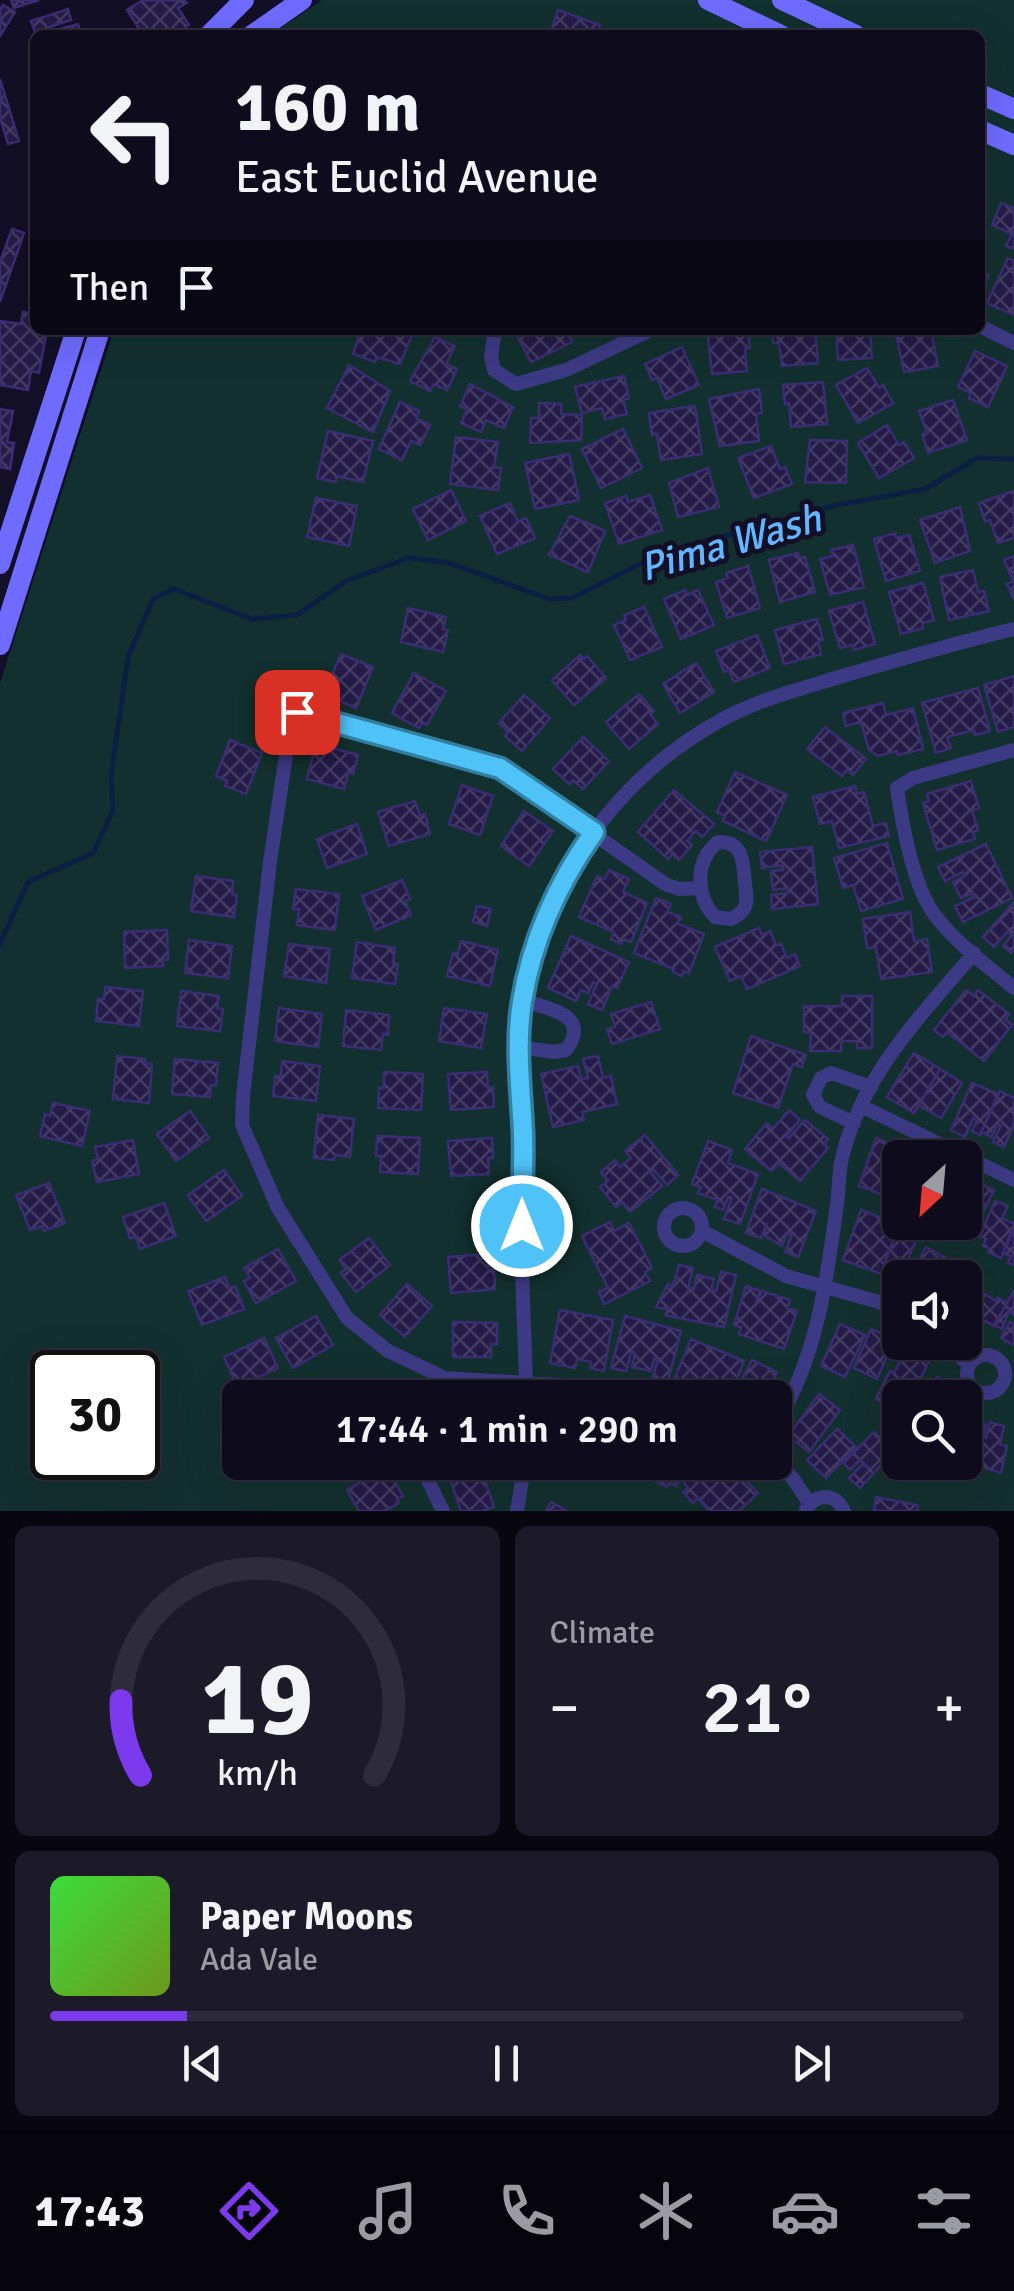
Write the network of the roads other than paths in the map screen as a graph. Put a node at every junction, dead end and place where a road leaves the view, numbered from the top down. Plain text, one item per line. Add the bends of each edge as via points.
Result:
1 (244, 0) edge
2 (302, 0) edge
3 (708, 0) edge
4 (782, 0) edge
5 (213, 30) edge
6 (259, 30) edge
7 (771, 30) edge
8 (845, 30) edge
9 (985, 96) edge
10 (1014, 109) edge
11 (985, 132) edge
12 (1014, 145) edge
13 (985, 328) edge
14 (74, 335) edge
15 (98, 335) edge
16 (494, 335) edge
17 (640, 335) edge
18 (1014, 343) edge
19 (0, 564) edge
20 (1014, 628) edge
21 (0, 645) edge
22 (1014, 750) edge
23 (594, 832) junction
24 (699, 888) junction
25 (974, 953) junction
26 (1014, 988) edge
27 (522, 1000) junction
28 (518, 1047) junction
29 (871, 1087) junction
30 (861, 1106) junction
31 (854, 1123) junction
32 (1014, 1180) edge
33 (702, 1231) dead end
34 (825, 1287) junction
35 (882, 1304) edge
36 (965, 1360) edge
37 (970, 1364) dead end
38 (458, 1380) edge
39 (526, 1380) edge
40 (792, 1390) edge
41 (792, 1478) edge
42 (428, 1480) edge
43 (522, 1480) edge
44 (808, 1507) edge
45 (443, 1511) edge
46 (517, 1511) edge
47 (844, 1511) edge

1 - 5 main road
2 - 6 main road
3 - 7 main road
4 - 8 main road
9 - 10 main road
11 - 12 main road
13 - 18 street
14 - 19 main road
15 - 21 main road
16 - 17 street via 494,370 516,384
20 - 23 street via 813,685 726,718 635,782
22 - 25 street via 898,788 929,906
23 - 24 street via 665,884
23 - 27 street via 548,912
23 - 38 street via 500,768 297,712 290,728 242,1124 278,1208 347,1318 388,1351
24 - 24 street via 715,917 731,920 742,913 739,847 712,846
25 - 26 street
25 - 29 street via 901,1036
27 - 28 street
27 - 28 street via 569,1018 574,1040 554,1052
28 - 39 street
29 - 30 street
29 - 31 street via 831,1073 815,1086 820,1108
30 - 31 street
30 - 32 street
31 - 34 street via 841,1160
33 - 34 street via 786,1276
34 - 35 street
34 - 40 street
36 - 37 street
41 - 44 street
42 - 45 street
43 - 46 street
44 - 47 street via 827,1496

